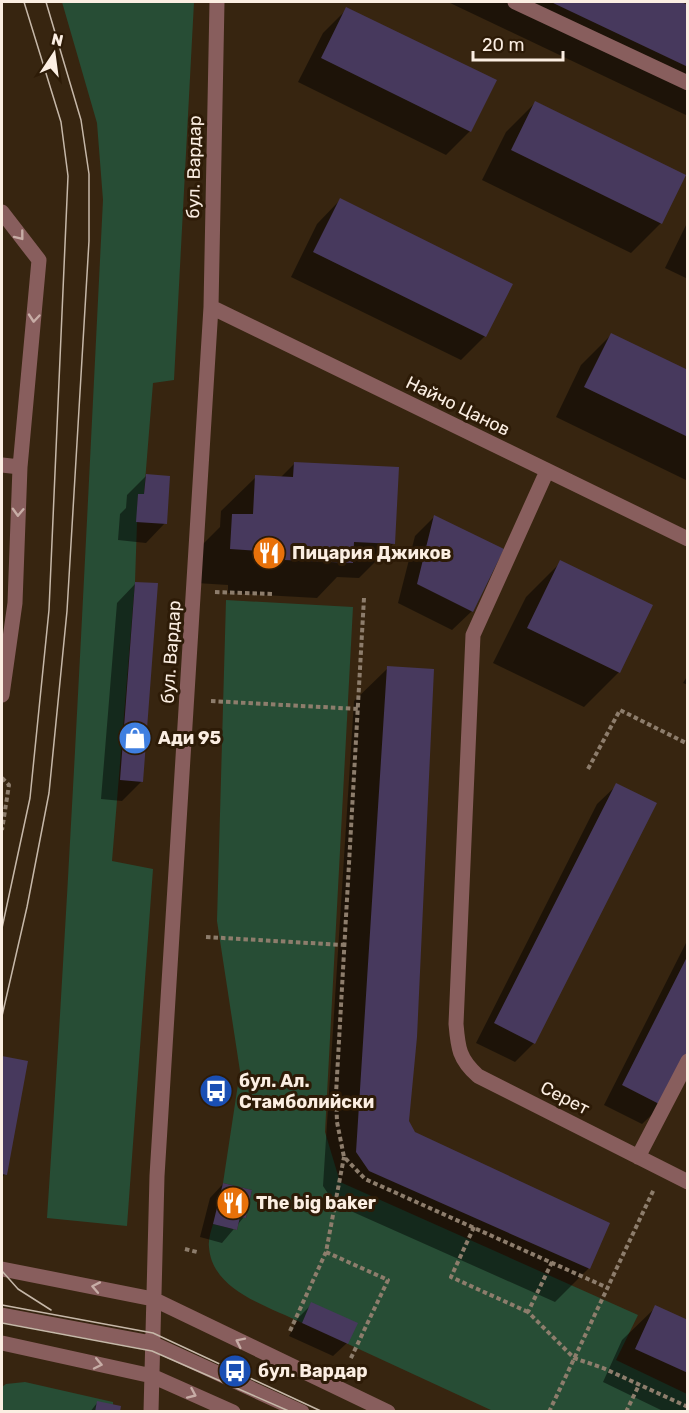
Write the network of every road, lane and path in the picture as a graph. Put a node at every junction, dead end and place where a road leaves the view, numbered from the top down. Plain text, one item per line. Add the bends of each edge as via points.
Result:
1 (217, 2) edge
2 (515, 2) edge
3 (687, 83) edge
4 (2, 212) edge
5 (211, 307) junction
6 (2, 465) edge
7 (20, 467) junction
8 (547, 471) junction
9 (687, 539) edge
10 (215, 592) dead end
11 (273, 594) dead end
12 (364, 598) dead end
13 (2, 695) edge
14 (211, 701) dead end
15 (358, 709) junction
16 (687, 744) edge
17 (588, 769) dead end
18 (2, 777) edge
19 (2, 830) edge
20 (206, 937) dead end
21 (344, 945) junction
22 (687, 1061) edge
23 (344, 1157) junction
24 (638, 1157) junction
25 (664, 1170) junction
26 (687, 1182) edge
27 (474, 1227) junction
28 (185, 1249) dead end
29 (196, 1252) dead end
30 (326, 1252) junction
31 (552, 1262) junction
32 (2, 1269) edge
33 (608, 1288) junction
34 (153, 1299) junction
35 (528, 1312) junction
36 (2, 1315) edge
37 (290, 1331) dead end
38 (2, 1343) edge
39 (152, 1343) junction
40 (574, 1358) junction
41 (350, 1360) dead end
42 (152, 1376) junction
43 (639, 1385) junction
44 (687, 1407) edge
45 (151, 1412) edge
46 (232, 1412) edge
47 (302, 1412) edge
48 (388, 1412) edge
49 (549, 1412) edge
50 (626, 1412) edge

1 - 5 street, бул. Вардар
2 - 3 street
4 -> 7 street via 39,260
5 - 8 street, Найчо Цанов
5 - 34 street, бул. Вардар via 157,1176
6 - 7 street
7 -> 13 street via 15,603
8 - 9 street, Найчо Цанов
8 - 24 street, Серет via 473,635 458,1047 465,1064 478,1076
10 - 11 path
12 - 15 path
14 - 15 path
15 - 21 path
16 - 17 path via 620,710
18 - 19 path via 9,785
20 - 21 path
21 - 23 path via 336,1094
22 - 24 street
23 - 27 path via 365,1179
23 - 30 path
24 - 25 street, Серет
25 - 26 street, Серет
25 - 33 path
27 - 31 path
27 - 35 path via 451,1277
28 - 29 path
30 - 37 path
30 - 41 path via 388,1280
31 - 33 path
31 - 35 path
34 -> 32 street
33 - 40 path
34 - 39 street, бул. Вардар
48 -> 34 street
35 - 40 path
36 - 39 street
38 -> 42 street
39 - 42 street, бул. Вардар
39 - 47 street
40 - 43 path
40 - 49 path
42 - 45 street, бул. Вардар
42 -> 46 street
43 - 44 path
43 - 50 path

